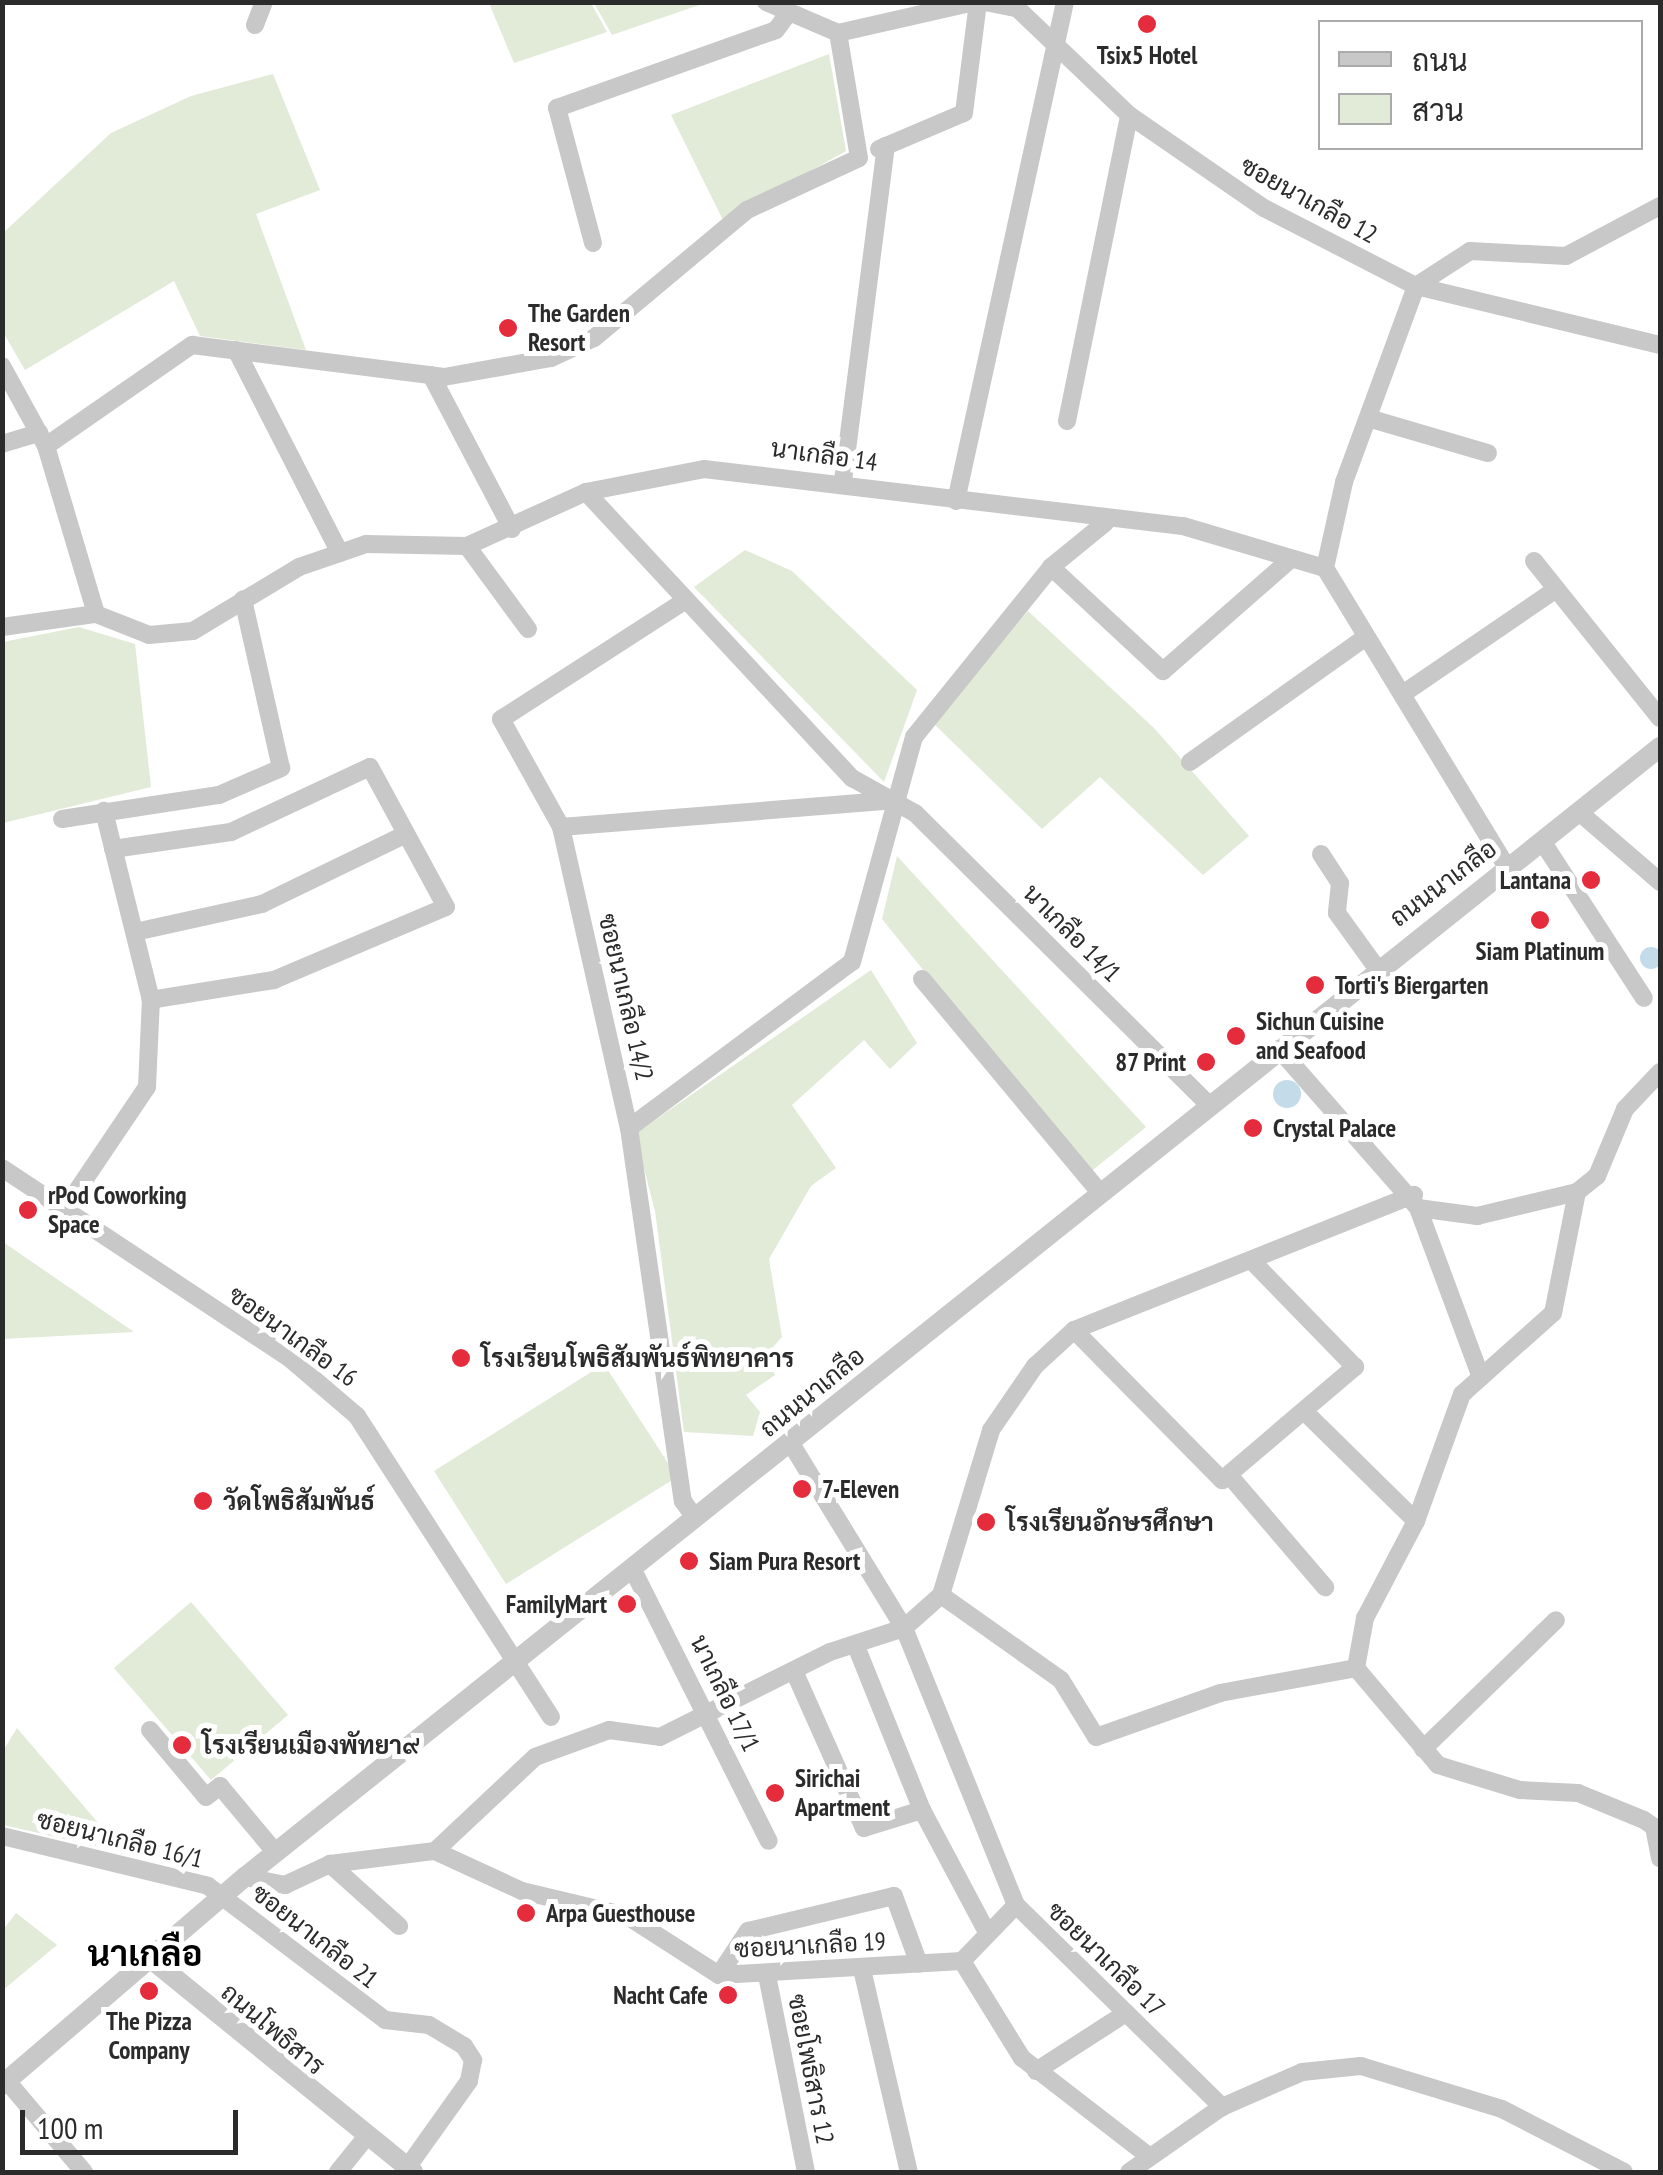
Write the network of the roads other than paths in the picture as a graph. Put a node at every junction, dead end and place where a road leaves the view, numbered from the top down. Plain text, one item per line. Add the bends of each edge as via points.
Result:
1 (264, 2) edge
2 (766, 2) edge
3 (979, 2) edge
4 (1065, 2) edge
5 (790, 12) junction
6 (254, 25) dead end
7 (838, 32) junction
8 (1061, 46) junction
9 (1128, 115) junction
10 (886, 146) junction
11 (858, 158) junction
12 (1660, 206) edge
13 (593, 243) dead end
14 (1416, 286) junction
15 (1660, 345) edge
16 (236, 350) junction
17 (2, 366) edge
18 (431, 375) junction
19 (1368, 418) junction
20 (1067, 421) dead end
21 (43, 439) junction
22 (2, 444) edge
23 (1488, 452) dead end
24 (843, 481) junction
25 (586, 492) junction
26 (956, 502) junction
27 (1104, 523) junction
28 (512, 529) junction
29 (467, 546) junction
30 (340, 553) junction
31 (1290, 559) junction
32 (1534, 561) dead end
33 (1051, 567) junction
34 (1325, 568) junction
35 (1555, 590) junction
36 (243, 599) junction
37 (686, 600) junction
38 (96, 614) junction
39 (2, 628) edge
40 (528, 629) dead end
41 (1366, 637) junction
42 (1404, 692) junction
43 (1660, 718) edge
44 (1660, 747) edge
45 (1190, 762) dead end
46 (896, 800) junction
47 (104, 811) junction
48 (1579, 812) junction
49 (62, 819) dead end
50 (561, 827) junction
51 (406, 834) junction
52 (1542, 841) junction
53 (113, 849) junction
54 (1321, 854) dead end
55 (1506, 866) junction
56 (1660, 882) edge
57 (134, 932) junction
58 (1376, 967) junction
59 (922, 979) dead end
60 (1644, 998) dead end
61 (151, 1000) junction
62 (1278, 1049) junction
63 (1660, 1072) edge
64 (1210, 1105) junction
65 (629, 1128) junction
66 (2, 1168) edge
67 (1100, 1192) junction
68 (1577, 1192) junction
69 (1416, 1202) junction
70 (64, 1210) junction
71 (1252, 1261) junction
72 (1074, 1330) junction
73 (1479, 1372) junction
74 (1308, 1414) junction
75 (790, 1442) junction
76 (1229, 1475) junction
77 (695, 1518) junction
78 (1416, 1521) junction
79 (632, 1568) junction
80 (1326, 1587) dead end
81 (941, 1595) junction
82 (1556, 1620) dead end
83 (904, 1628) junction
84 (856, 1646) junction
85 (515, 1663) junction
86 (1356, 1668) junction
87 (794, 1671) junction
88 (711, 1713) junction
89 (552, 1717) dead end
90 (150, 1730) dead end
91 (1423, 1748) junction
92 (922, 1810) junction
93 (2, 1836) edge
94 (770, 1841) dead end
95 (435, 1851) junction
96 (276, 1853) junction
97 (1660, 1858) edge
98 (330, 1864) junction
99 (245, 1877) junction
100 (223, 1896) junction
101 (1016, 1905) junction
102 (399, 1926) dead end
103 (988, 1934) junction
104 (150, 1958) junction
105 (962, 1961) junction
106 (919, 1964) junction
107 (862, 1969) junction
108 (719, 1975) junction
109 (767, 1975) junction
110 (1126, 2013) junction
111 (1036, 2071) junction
112 (5, 2083) edge
113 (1222, 2107) junction
114 (367, 2136) junction
115 (1146, 2154) junction
116 (410, 2170) edge
117 (84, 2172) edge
118 (338, 2172) edge
119 (806, 2172) edge
120 (908, 2172) edge
121 (1129, 2172) edge
122 (1624, 2172) edge

1 - 6 street
2 - 5 street
3 - 7 street
3 - 8 street, ซอยนาเกลือ 12 via 1017,8
3 - 10 street via 964,113
4 - 8 street
5 - 7 street
5 - 13 street via 776,30 557,108
7 - 11 street
8 - 9 street, ซอยนาเกลือ 12
8 - 26 street
9 - 14 street, ซอยนาเกลือ 12 via 1264,208
9 - 20 street
10 - 11 street
10 - 24 street
11 - 18 street via 747,210 594,338 551,358
12 - 14 street via 1566,256 1470,251
14 - 15 street, ซอยนาเกลือ 12
14 - 19 street
16 - 18 street
16 - 21 street via 192,345
16 - 30 street
17 - 21 street
18 - 28 street
19 - 23 street
19 - 34 street
21 - 22 street
21 - 38 street
24 - 25 street, นาเกลือ 14 via 704,468
24 - 26 street, นาเกลือ 14
25 - 28 street, นาเกลือ 14
25 - 37 street, นาเกลือ 14/1
26 - 27 street, นาเกลือ 14
27 - 31 street, นาเกลือ 14 via 1184,526
27 - 33 street
28 - 29 street, นาเกลือ 14
29 - 30 street, นาเกลือ 14 via 408,538
29 - 40 street
30 - 36 street, นาเกลือ 14
31 - 33 street via 1287,572 1163,670
31 - 34 street, นาเกลือ 14
32 - 35 street
33 - 46 street via 932,707
34 - 41 street
35 - 42 street
35 - 43 street
36 - 38 street, นาเกลือ 14 via 178,632 149,635
36 - 47 street via 282,768 219,795
37 - 46 street, นาเกลือ 14/1 via 852,778
37 - 50 street, ซอยนาเกลือ 14/2 via 502,716
38 - 39 street
41 - 42 street
41 - 45 street
42 - 55 street
44 - 48 street, ถนนนาเกลือ
46 - 50 street
46 - 64 street, นาเกลือ 14/1
46 - 65 street via 852,962
47 - 49 street
47 - 53 street
48 - 52 street, ถนนนาเกลือ
48 - 56 street
50 - 65 street, ซอยนาเกลือ 14/2
51 - 53 street via 370,767 231,832
51 - 57 street via 262,904
51 - 61 street via 446,907 274,980
52 - 55 street, ถนนนาเกลือ
52 - 60 street
53 - 57 street
54 - 58 street via 1340,884 1337,914
55 - 58 street, ถนนนาเกลือ
57 - 61 street
58 - 62 street, ถนนนาเกลือ
59 - 67 street
61 - 70 street via 146,1087
62 - 64 street, ถนนนาเกลือ
62 - 69 street
63 - 68 street via 1626,1109 1608,1160
64 - 67 street, ถนนนาเกลือ
65 - 77 street, ซอยนาเกลือ 14/2 via 683,1501
66 - 70 street, ซอยนาเกลือ 16
67 - 75 street, ถนนนาเกลือ
68 - 69 street via 1477,1216
68 - 73 street via 1553,1313 1516,1355
69 - 71 street
69 - 73 street
70 - 85 street, ซอยนาเกลือ 16 via 288,1357 357,1416
71 - 72 street via 1170,1285
71 - 74 street via 1354,1367
72 - 76 street via 1214,1480
72 - 81 street via 1035,1366 991,1430
73 - 78 street
74 - 76 street
74 - 78 street
75 - 77 street, ถนนนาเกลือ
75 - 83 street, ซอยนาเกลือ 17
76 - 80 street
77 - 79 street, ถนนนาเกลือ
78 - 86 street via 1365,1618
79 - 85 street, ถนนนาเกลือ
79 - 88 street, นาเกลือ 17/1
81 - 83 street
81 - 86 street via 1060,1680 1087,1730 1103,1738 1220,1693
82 - 91 street
83 - 84 street
83 - 101 street, ซอยนาเกลือ 17
84 - 87 street
84 - 92 street
85 - 89 street, ซอยนาเกลือ 16
85 - 96 street, ถนนนาเกลือ
86 - 91 street
87 - 88 street
87 - 92 street via 864,1828
88 - 94 street, นาเกลือ 17/1
88 - 95 street via 660,1737 609,1730 535,1757
90 - 96 street via 206,1797 220,1786
91 - 97 street via 1438,1764 1520,1790 1578,1793 1644,1820 1654,1827
92 - 103 street
93 - 100 street, ซอยนาเกลือ 16/1 via 107,1857
95 - 98 street
95 - 108 street, ซอยนาเกลือ 19 via 522,1892 627,1916
96 - 99 street, ถนนนาเกลือ
98 - 99 street via 285,1885
98 - 102 street
99 - 100 street, ถนนนาเกลือ
100 - 104 street, ถนนนาเกลือ
100 - 116 street, ซอยนาเกลือ 21 via 386,2020 429,2025 470,2052 469,2082
101 - 103 street
101 - 110 street, ซอยนาเกลือ 17
103 - 105 street
104 - 112 street, ถนนนาเกลือ
104 - 114 street, ถนนโพธิสาร
105 - 106 street, ซอยนาเกลือ 19
105 - 111 street
106 - 107 street, ซอยนาเกลือ 19
106 - 108 street via 894,1896 748,1931
107 - 109 street, ซอยนาเกลือ 19
107 - 120 street
108 - 109 street, ซอยนาเกลือ 19
109 - 119 street, ซอยโพธิสาร 12
110 - 111 street
110 - 113 street, ซอยนาเกลือ 17
111 - 115 street
112 - 117 street
113 - 115 street
113 - 122 street via 1302,2072 1361,2066 1502,2109
114 - 116 street, ถนนโพธิสาร
114 - 118 street
115 - 121 street

